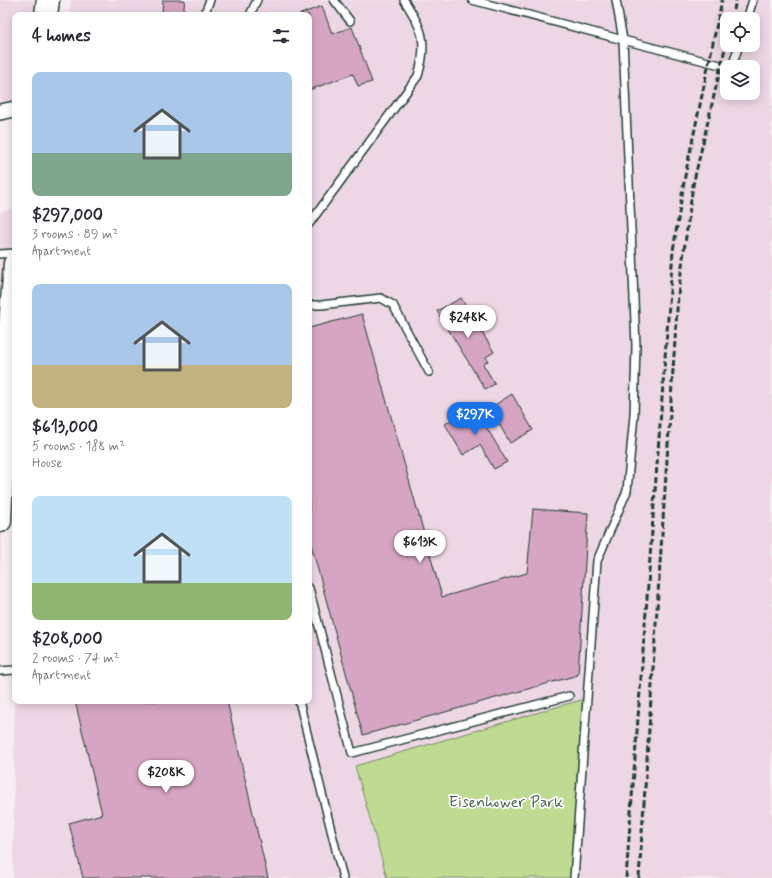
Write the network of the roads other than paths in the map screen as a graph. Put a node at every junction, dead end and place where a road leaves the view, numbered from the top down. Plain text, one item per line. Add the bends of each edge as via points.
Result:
1 (48, 0) edge
2 (210, 0) edge
3 (257, 0) edge
4 (334, 0) edge
5 (404, 0) edge
6 (472, 0) edge
7 (616, 0) edge
8 (753, 0) edge
9 (46, 12) edge
10 (205, 12) edge
11 (251, 12) edge
12 (749, 12) edge
13 (350, 20) dead end
14 (623, 40) junction
15 (720, 65) edge
16 (12, 110) edge
17 (0, 112) edge
18 (312, 220) edge
19 (12, 253) edge
20 (0, 254) edge
21 (12, 281) edge
22 (312, 305) edge
23 (5, 322) edge
24 (4, 350) edge
25 (429, 372) dead end
26 (3, 377) edge
27 (0, 521) edge
28 (312, 600) edge
29 (12, 670) edge
30 (0, 672) edge
31 (569, 696) dead end
32 (300, 704) edge
33 (343, 878) edge
34 (574, 878) edge

1 - 9 main road
2 - 10 lane
3 - 11 lane
4 - 13 lane
5 - 18 lane via 415,17 423,37 424,56 418,76
6 - 14 lane
7 - 14 lane
8 - 12 lane
14 - 15 lane
14 - 34 lane via 636,346 634,415 627,490 597,561
16 - 17 street
19 - 20 lane
21 - 23 main road
22 - 25 lane via 381,298 392,305
23 - 24 main road
24 - 26 main road
26 - 27 main road
28 - 31 lane via 352,753
29 - 30 lane
32 - 33 lane

